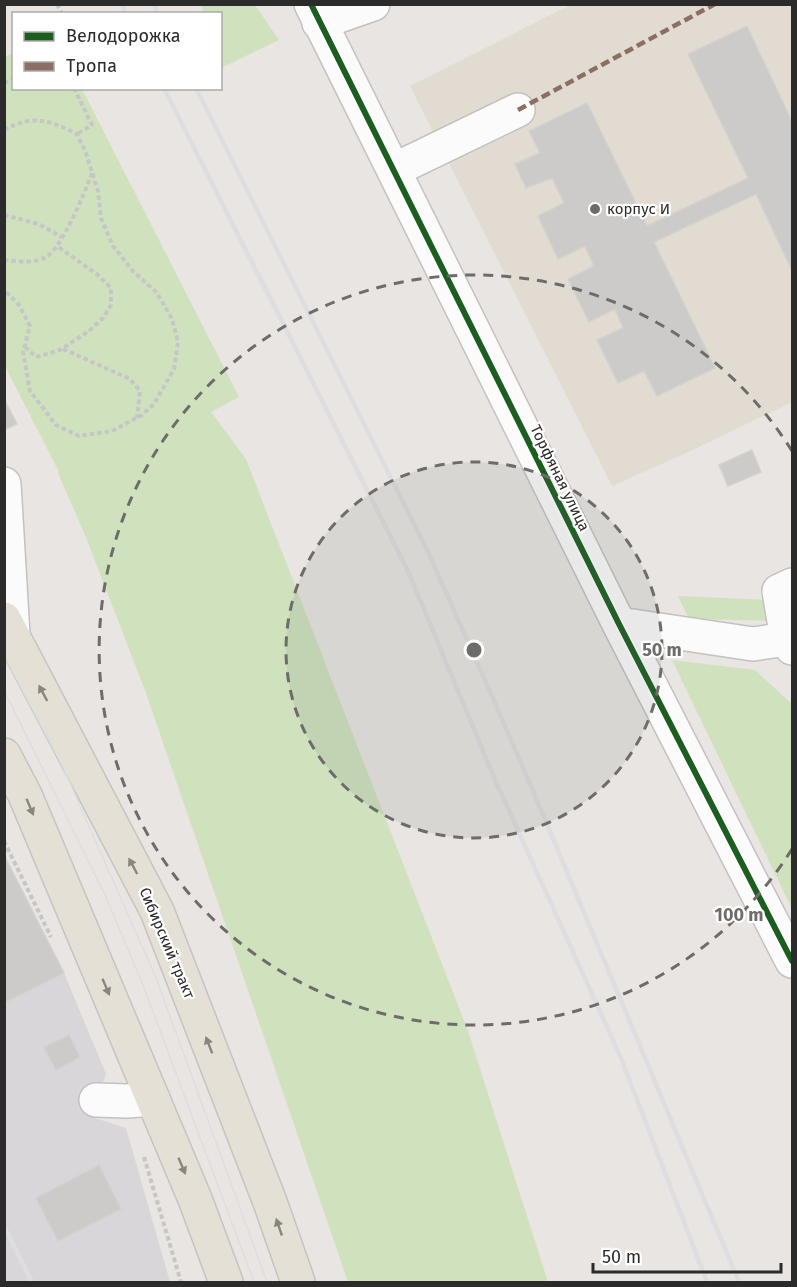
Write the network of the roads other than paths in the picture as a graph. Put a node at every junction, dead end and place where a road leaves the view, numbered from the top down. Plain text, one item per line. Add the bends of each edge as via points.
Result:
1 (373, 4) edge
2 (315, 14) edge
3 (518, 110) dead end
4 (394, 170) junction
5 (4, 484) edge
6 (792, 585) edge
7 (619, 624) junction
8 (9, 627) edge
9 (789, 644) edge
10 (4, 754) edge
11 (792, 961) edge
12 (153, 1098) junction
13 (96, 1100) dead end
14 (226, 1282) edge
15 (298, 1282) edge

1 - 2 street
2 - 4 street, Торфяная улица
3 - 4 street
4 - 7 street, Торфяная улица
5 - 8 street
6 - 9 street via 779,591
7 - 9 street via 753,645
7 - 11 street, Торфяная улица
15 -> 8 main road, Сибирский тракт via 157,911
10 -> 12 main road
12 - 13 street
12 -> 14 main road

